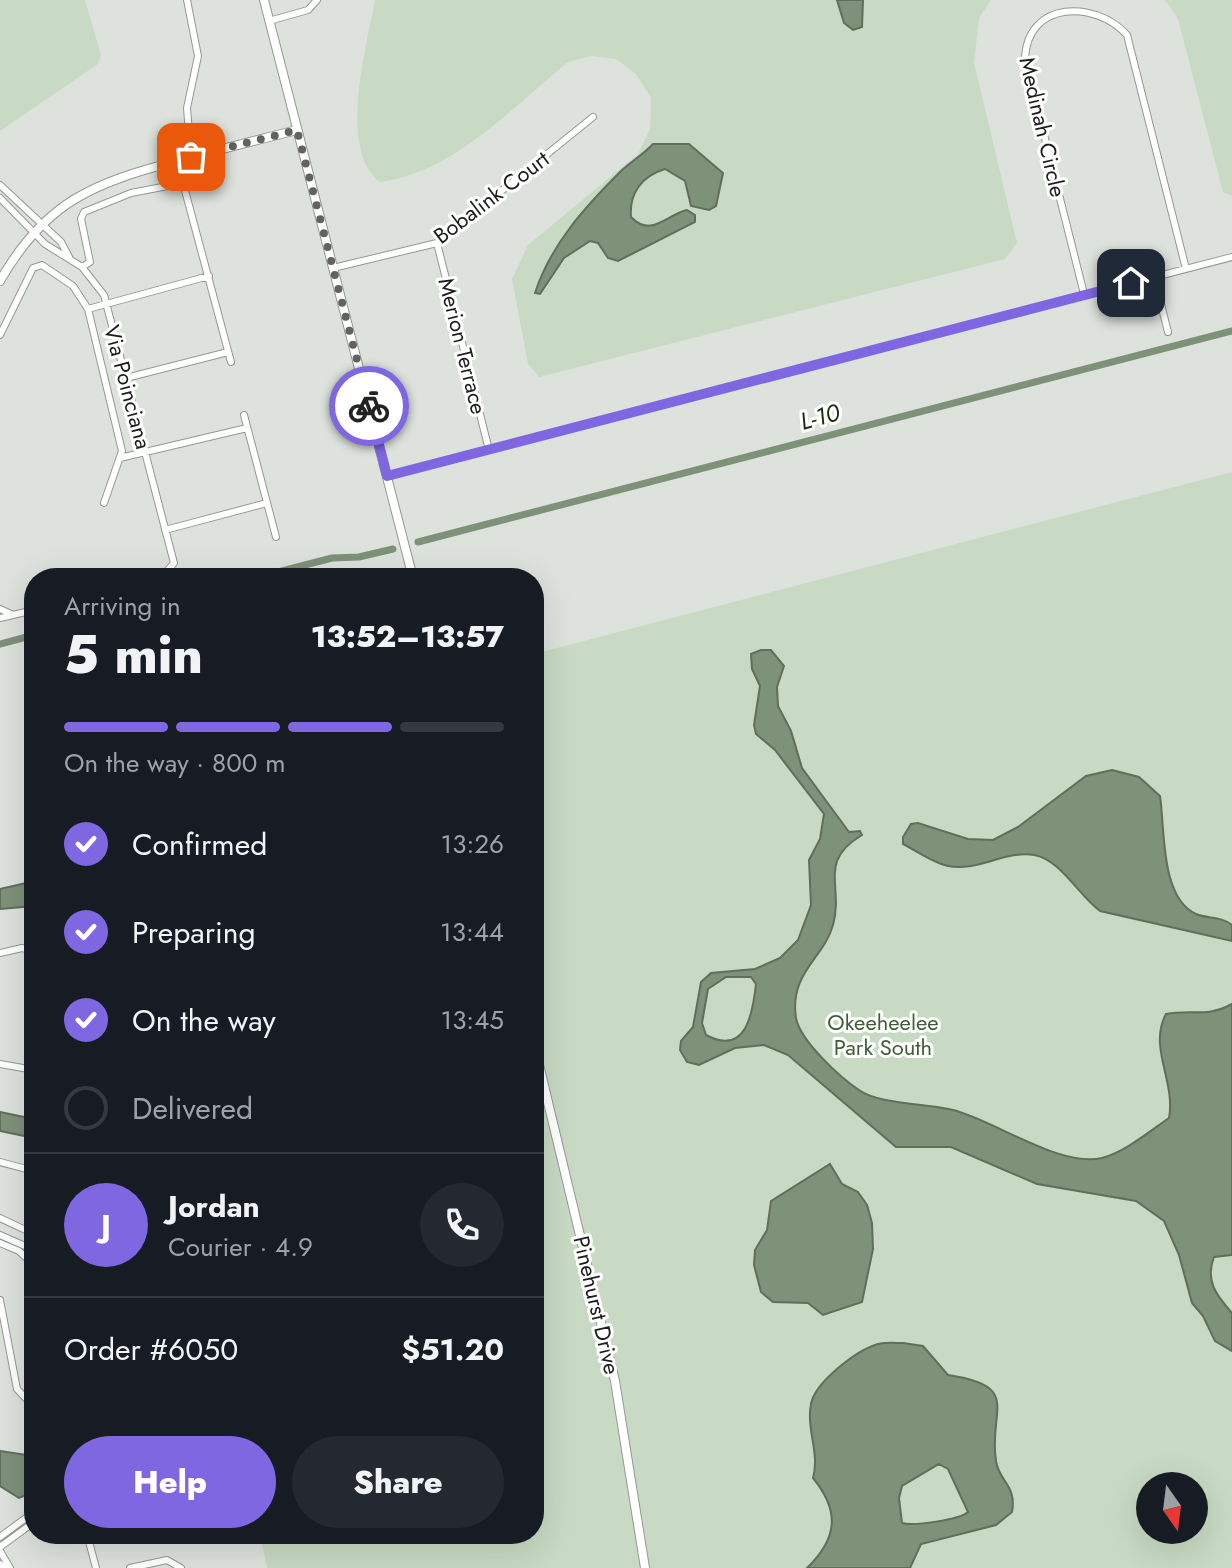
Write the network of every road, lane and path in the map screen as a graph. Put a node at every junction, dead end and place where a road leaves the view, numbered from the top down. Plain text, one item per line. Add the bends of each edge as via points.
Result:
1 (187, 0) edge
2 (264, 0) edge
3 (317, 0) edge
4 (269, 21) junction
5 (593, 117) dead end
6 (297, 130) junction
7 (191, 157) junction
8 (0, 185) edge
9 (0, 198) edge
10 (42, 223) junction
11 (33, 232) junction
12 (437, 243) junction
13 (69, 257) junction
14 (1232, 257) edge
15 (82, 267) junction
16 (333, 268) junction
17 (1186, 269) junction
18 (209, 276) junction
19 (1154, 277) junction
20 (0, 281) edge
21 (1084, 294) junction
22 (106, 303) junction
23 (88, 309) junction
24 (1168, 332) dead end
25 (0, 335) edge
26 (228, 352) junction
27 (231, 362) dead end
28 (126, 378) junction
29 (244, 415) dead end
30 (247, 428) junction
31 (489, 450) junction
32 (146, 454) junction
33 (120, 458) junction
34 (387, 476) junction
35 (104, 503) dead end
36 (267, 503) junction
37 (165, 530) junction
38 (276, 537) dead end
39 (170, 568) edge
40 (410, 568) edge
41 (0, 609) edge
42 (24, 612) edge
43 (13, 615) junction
44 (0, 618) edge
45 (24, 948) edge
46 (0, 953) edge
47 (0, 1064) edge
48 (24, 1068) edge
49 (544, 1086) edge
50 (0, 1162) edge
51 (24, 1168) edge
52 (0, 1218) edge
53 (24, 1229) edge
54 (0, 1235) edge
55 (0, 1243) edge
56 (24, 1246) edge
57 (24, 1256) edge
58 (0, 1300) edge
59 (24, 1396) edge
60 (24, 1519) edge
61 (24, 1530) edge
62 (0, 1537) edge
63 (90, 1544) edge
64 (0, 1549) edge
65 (0, 1564) edge
66 (7, 1568) edge
67 (96, 1568) edge
68 (130, 1568) edge
69 (181, 1568) edge
70 (645, 1568) edge

1 - 7 street via 198,56 187,108
2 - 4 street
3 - 4 street via 308,10
4 - 6 street
5 - 12 street, Bobalink Court
6 - 7 street
6 - 16 street
7 - 10 street via 107,180
8 - 10 street, Via Poinciana
9 - 11 street, Via Poinciana
10 - 11 street
10 - 13 street, Via Poinciana
11 - 13 street, Via Poinciana
11 - 20 street
12 - 16 street, Bobalink Court
12 - 31 street, Merion Terrace
13 - 15 street, Via Poinciana
14 - 17 street
15 - 18 street via 90,262 91,253 81,219 84,212 178,181 185,187
15 - 22 street, Via Poinciana
16 - 34 street
17 - 19 street
17 - 21 street, Medinah Circle via 1127,35 1099,9 1064,4 1036,25 1025,59
18 - 22 street
18 - 26 street
19 - 21 street
19 - 24 street
21 - 31 street
22 - 23 street
22 - 28 street, Via Poinciana
23 - 25 street via 73,286 42,265 33,268
23 - 33 street via 120,434
26 - 27 street
26 - 28 street
28 - 32 street, Via Poinciana
29 - 30 street
30 - 32 street
30 - 36 street
31 - 34 street
32 - 33 street
32 - 37 street, Via Poinciana
33 - 35 street
34 - 40 street
36 - 37 street
36 - 38 street
37 - 39 street, Via Poinciana via 174,563
41 - 43 street
42 - 43 street
43 - 44 street
45 - 46 street
47 - 48 street
49 - 70 street, Pinehurst Drive via 615,1381
50 - 51 street
52 - 53 street
54 - 56 street
55 - 57 street
58 - 59 street via 17,1389
60 - 62 street
61 - 64 street
63 - 67 street
64 - 66 street
65 - 66 street
68 - 69 street via 167,1560

